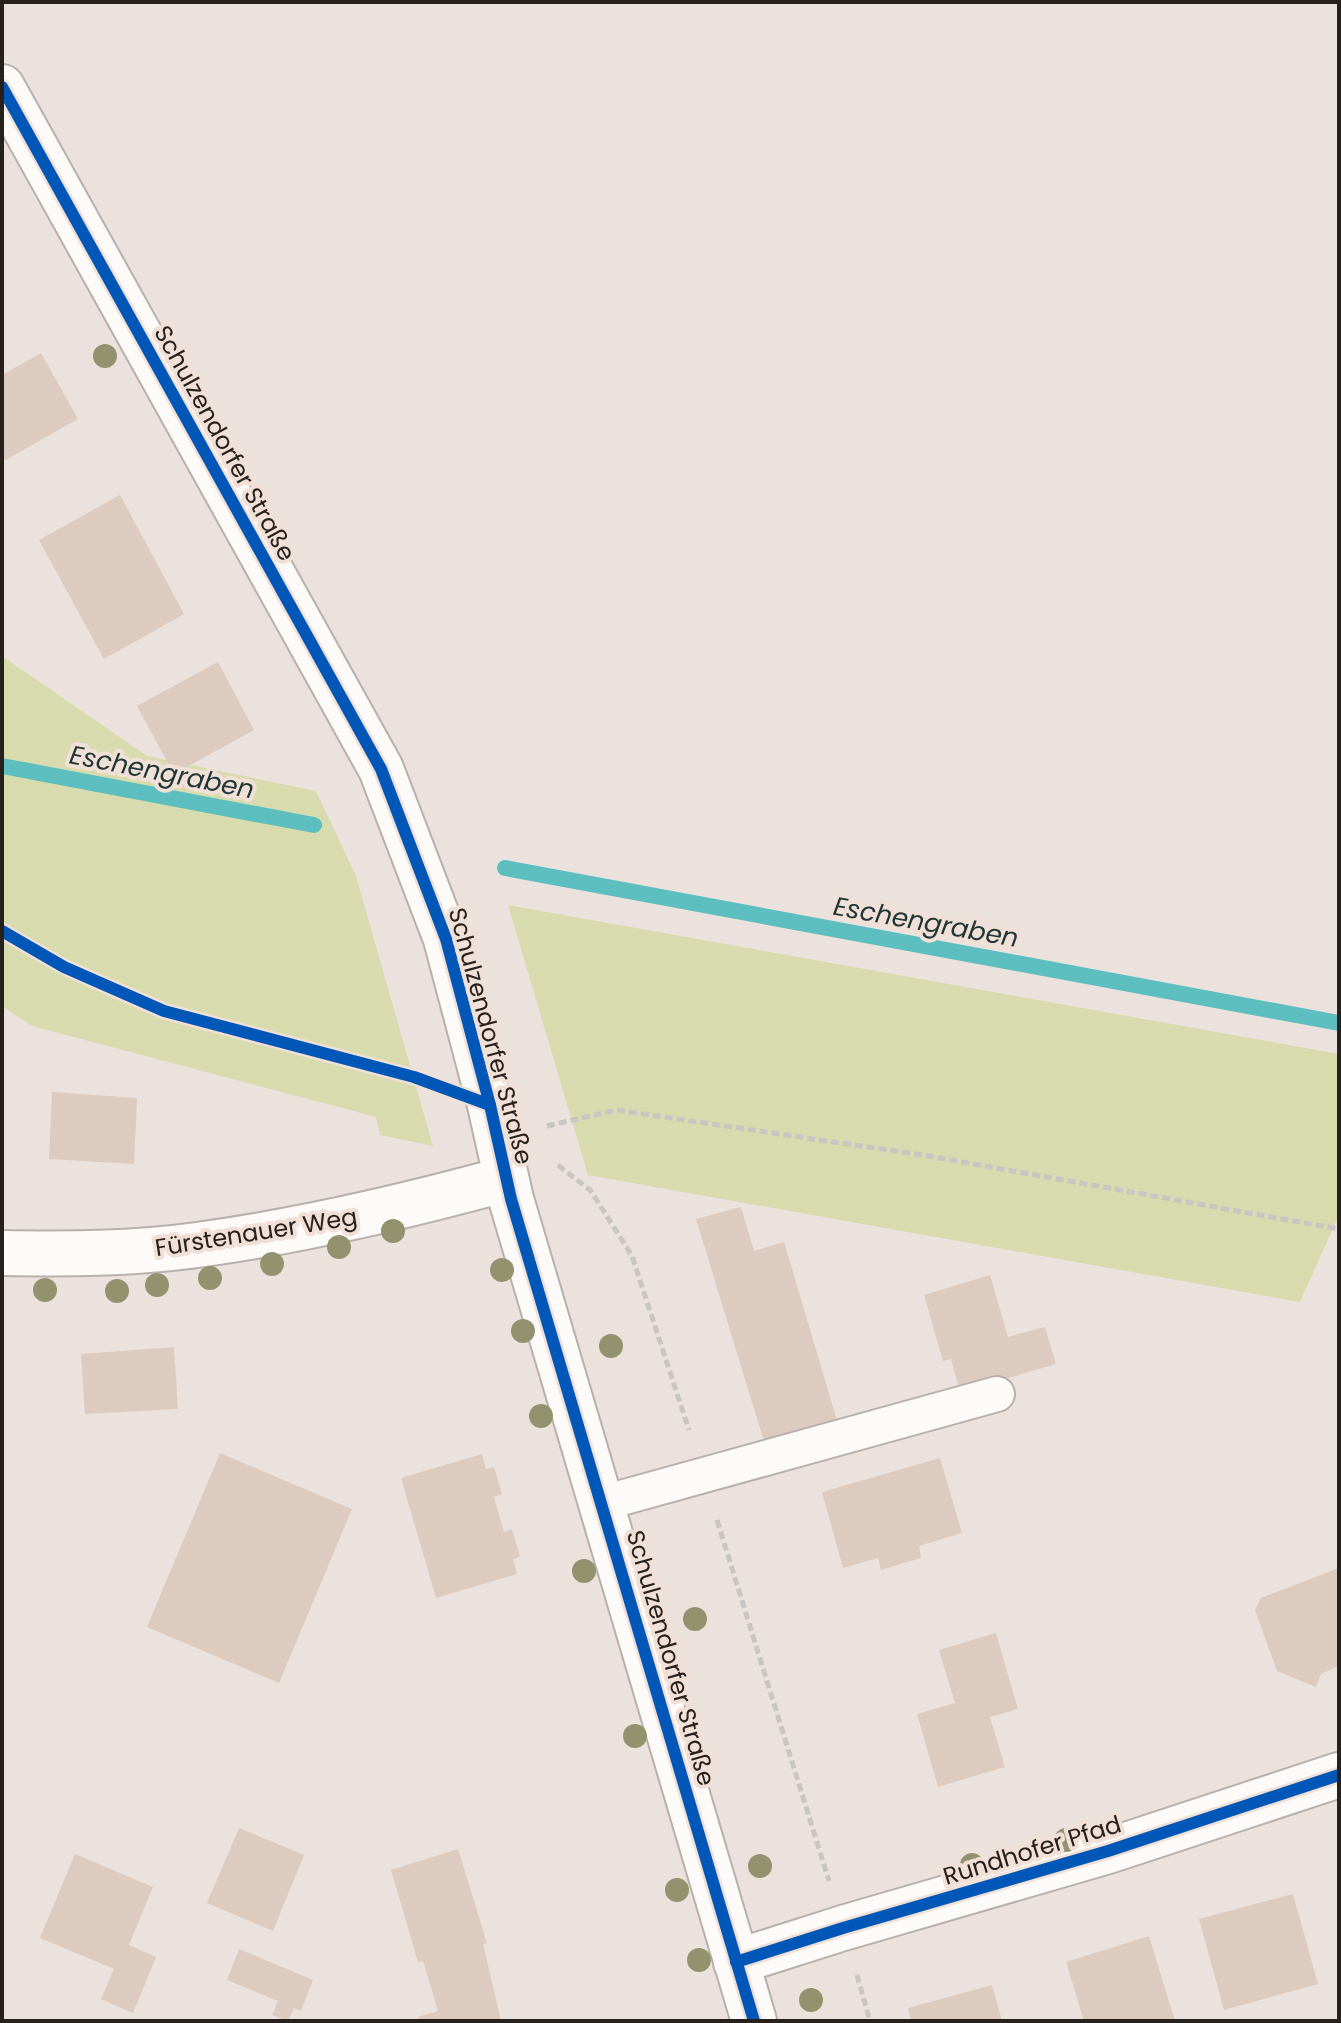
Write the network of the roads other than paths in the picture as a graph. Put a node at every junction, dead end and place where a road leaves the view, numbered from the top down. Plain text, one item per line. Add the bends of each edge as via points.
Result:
1 (2, 87) edge
2 (506, 1179) junction
3 (2, 1253) edge
4 (997, 1394) dead end
5 (603, 1503) junction
6 (1339, 1775) edge
7 (736, 1962) junction
8 (754, 2021) edge

1 - 2 street, Schulzendorfer Straße via 381,769 446,939
2 - 3 street, Fürstenauer Weg via 378,1212 194,1245
2 - 5 street, Schulzendorfer Straße
4 - 5 lane
5 - 7 street, Schulzendorfer Straße
6 - 7 street, Rundhofer Pfad via 1108,1851
7 - 8 street, Schulzendorfer Straße

